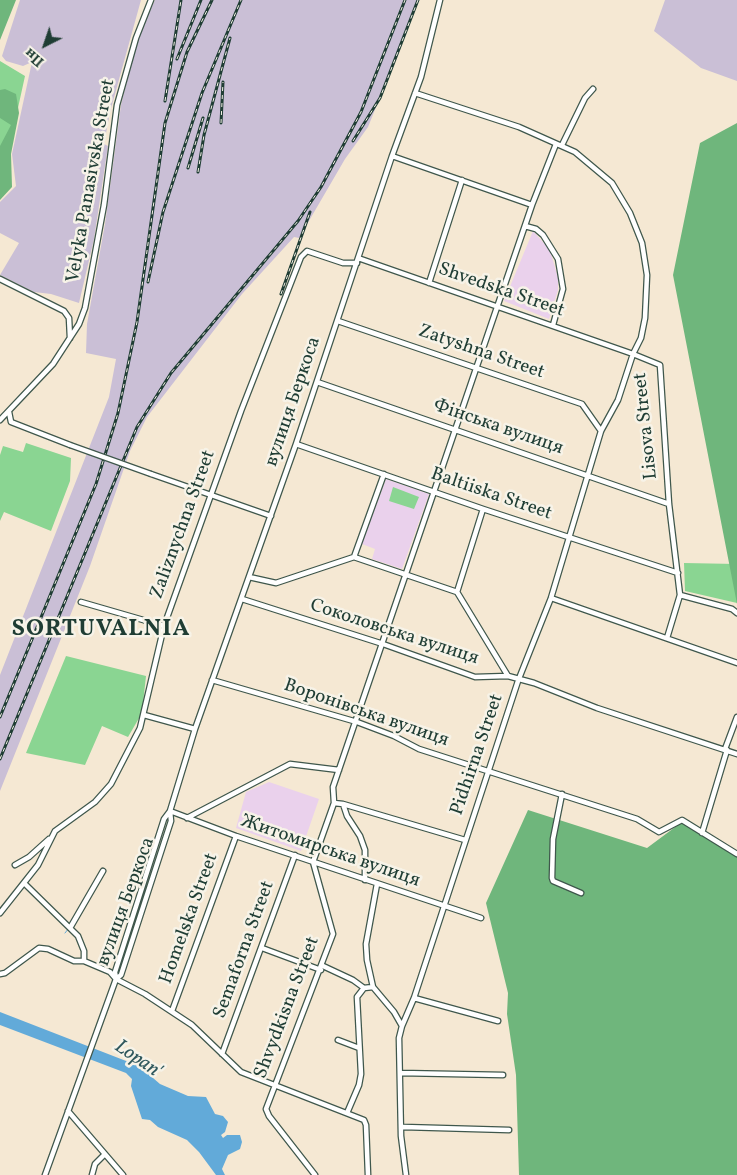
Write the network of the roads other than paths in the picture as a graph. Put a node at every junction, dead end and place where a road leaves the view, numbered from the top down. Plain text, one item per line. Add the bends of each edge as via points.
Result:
1 (152, 0) edge
2 (440, 0) edge
3 (593, 89) dead end
4 (416, 93) junction
5 (556, 144) junction
6 (562, 145) junction
7 (392, 156) junction
8 (462, 180) junction
9 (532, 205) junction
10 (525, 226) junction
11 (301, 256) joint
12 (358, 261) junction
13 (0, 279) edge
14 (429, 283) junction
15 (498, 305) junction
16 (338, 321) junction
17 (553, 325) junction
18 (70, 338) junction
19 (633, 354) junction
20 (477, 367) junction
21 (317, 382) junction
22 (9, 412) junction
23 (0, 420) edge
24 (11, 422) junction
25 (456, 430) junction
26 (601, 431) junction
27 (296, 444) junction
28 (384, 474) junction
29 (588, 474) junction
30 (434, 492) junction
31 (211, 495) junction
32 (670, 504) junction
33 (484, 509) junction
34 (271, 516) junction
35 (568, 537) junction
36 (354, 557) junction
37 (678, 573) junction
38 (406, 575) junction
39 (250, 577) junction
40 (457, 592) junction
41 (680, 596) junction
42 (551, 598) junction
43 (242, 599) junction
44 (81, 602) dead end
45 (737, 613) edge
46 (164, 626) junction
47 (667, 638) junction
48 (383, 644) junction
49 (737, 663) edge
50 (508, 676) junction
51 (212, 680) junction
52 (518, 681) junction
53 (144, 715) junction
54 (737, 716) edge
55 (357, 722) junction
56 (195, 729) junction
57 (726, 750) junction
58 (737, 754) edge
59 (339, 770) junction
60 (490, 771) junction
61 (562, 794) junction
62 (334, 803) junction
63 (343, 804) junction
64 (170, 811) junction
65 (187, 818) junction
66 (702, 833) junction
67 (52, 836) junction
68 (236, 836) junction
69 (465, 840) junction
70 (737, 854) edge
71 (295, 856) junction
72 (313, 862) junction
73 (15, 865) dead end
74 (103, 871) dead end
75 (364, 880) junction
76 (25, 884) junction
77 (378, 884) junction
78 (581, 893) dead end
79 (443, 906) junction
80 (0, 913) edge
81 (481, 918) dead end
82 (69, 927) junction
83 (262, 948) junction
84 (84, 961) junction
85 (322, 968) junction
86 (0, 974) edge
87 (116, 979) junction
88 (373, 987) junction
89 (364, 988) junction
90 (414, 998) junction
91 (172, 1011) junction
92 (498, 1021) dead end
93 (402, 1026) junction
94 (338, 1040) dead end
95 (359, 1048) junction
96 (222, 1054) junction
97 (400, 1073) junction
98 (503, 1075) dead end
99 (274, 1086) junction
100 (68, 1111) junction
101 (347, 1112) junction
102 (403, 1127) junction
103 (509, 1130) dead end
104 (106, 1154) junction
105 (45, 1175) edge
106 (92, 1175) edge
107 (123, 1175) edge
108 (315, 1175) edge
109 (368, 1175) edge
110 (406, 1175) edge

1 - 18 street, Velyka Panasivska Street via 136,38 117,105 104,205 85,308
2 - 4 street, вулиця Беркоса
3 - 6 street via 585,98
4 - 5 street, Lisova Street via 519,127
4 - 7 street, вулиця Беркоса
5 - 6 street, Lisova Street
5 - 9 street
6 - 19 street, Lisova Street via 612,183 630,213 642,243 647,275 645,318 641,338
7 - 8 street
7 - 12 street, вулиця Беркоса
8 - 9 street
8 - 14 street
9 - 10 street
10 - 15 street
10 - 17 street via 542,235 558,259 563,289
11 - 12 street, Shvedska Street via 307,251 343,263
11 - 31 street, Zaliznychna Street
12 - 14 street, Shvedska Street
12 - 16 street, вулиця Беркоса
13 - 18 street, Velyka Panasivska Street via 64,311
14 - 15 street, Shvedska Street
15 - 17 street, Shvedska Street
15 - 20 street
16 - 20 street, Zatyshna Street
16 - 21 street, вулиця Беркоса
17 - 19 street, Shvedska Street
18 - 22 street, Velyka Panasivska Street via 53,364
19 - 26 street, Pidhirna Street via 618,400
19 - 32 street, Lisova Street via 660,365
20 - 25 street
20 - 26 street, Zatyshna Street via 582,404
21 - 25 street, Фінська вулиця
21 - 27 street, вулиця Беркоса
22 - 23 street, Velyka Panasivska Street
22 - 24 street
23 - 24 street
24 - 31 street, bridge
25 - 29 street, Фінська вулиця
25 - 30 street
26 - 29 street, Pidhirna Street
27 - 28 street, Baltiiska Street
27 - 34 street, вулиця Беркоса
28 - 30 street, Baltiiska Street
28 - 36 street
29 - 32 street, Фінська вулиця
29 - 35 street, Pidhirna Street
30 - 33 street, Baltiiska Street
30 - 38 street
31 - 34 street
31 - 46 street, Zaliznychna Street
32 - 37 street, Lisova Street
33 - 35 street, Baltiiska Street
33 - 40 street
34 - 39 street, вулиця Беркоса
35 - 37 street, Baltiiska Street
35 - 42 street, Pidhirna Street
36 - 38 street
36 - 39 street via 276,583
37 - 41 street, Lisova Street
38 - 40 street
38 - 48 street
39 - 43 street, вулиця Беркоса
40 - 50 street
41 - 45 street
41 - 47 street, Lisova Street
42 - 47 street
42 - 52 street, Pidhirna Street
43 - 48 street, Соколовська вулиця
43 - 51 street, вулиця Беркоса
44 - 46 street
46 - 53 street, Zaliznychna Street
47 - 49 street
48 - 50 street, Соколовська вулиця via 475,677
48 - 55 street
50 - 52 street, Соколовська вулиця
51 - 55 street, Воронівська вулиця
51 - 56 street, вулиця Беркоса
52 - 57 street, Соколовська вулиця via 534,683 598,708
52 - 60 street, Pidhirna Street
53 - 56 street
53 - 67 street, Zaliznychna Street via 111,784 95,802 61,825
54 - 57 street
55 - 59 street
55 - 60 street, Воронівська вулиця via 420,749
56 - 64 street, вулиця Беркоса
57 - 58 street, Соколовська вулиця
57 - 66 street
59 - 62 street
59 - 65 street via 290,764
60 - 61 street, Воронівська вулиця
60 - 69 street, Pidhirna Street
61 - 66 street, Воронівська вулиця via 637,818 658,832 682,820
61 - 78 street via 554,839 552,878
62 - 63 street
62 - 72 street
63 - 69 street
63 - 75 street via 365,850
64 - 65 street, Житомирська вулиця
64 - 87 street, вулиця Беркоса via 171,821 121,975
65 - 68 street, Житомирська вулиця
66 - 70 street
67 - 73 street
67 - 76 street, Zaliznychna Street
68 - 71 street, Житомирська вулиця
68 - 91 street, Homelska Street
69 - 79 street, Pidhirna Street
71 - 72 street, Житомирська вулиця
71 - 83 street, Semaforna Street
72 - 75 street, Житомирська вулиця
72 - 85 street, Shvydkisna Street via 333,934
74 - 82 street
75 - 77 street, Житомирська вулиця
76 - 80 street, Zaliznychna Street
76 - 82 street
77 - 79 street, Житомирська вулиця
77 - 88 street via 366,944
79 - 81 street, Житомирська вулиця
79 - 90 street, Pidhirna Street
82 - 84 street via 78,936
83 - 85 street
83 - 96 street, Semaforna Street
84 - 86 street via 74,962 39,948
84 - 87 street via 110,972
85 - 89 street
85 - 99 street, Shvydkisna Street
87 - 91 street
87 - 100 street, вулиця Беркоса
88 - 89 street
88 - 93 street
89 - 95 street via 357,997
90 - 92 street
90 - 93 street, Pidhirna Street
91 - 96 street
93 - 97 street, Pidhirna Street
94 - 95 street
95 - 101 street via 359,1085
96 - 99 street via 241,1072
97 - 98 street
97 - 102 street, Pidhirna Street
99 - 101 street
99 - 108 street, Shvydkisna Street via 266,1109
100 - 104 street
100 - 105 street, вулиця Беркоса
101 - 109 street via 364,1120 366,1125
102 - 103 street
102 - 110 street, Pidhirna Street via 401,1136
104 - 106 street via 95,1164
104 - 107 street

